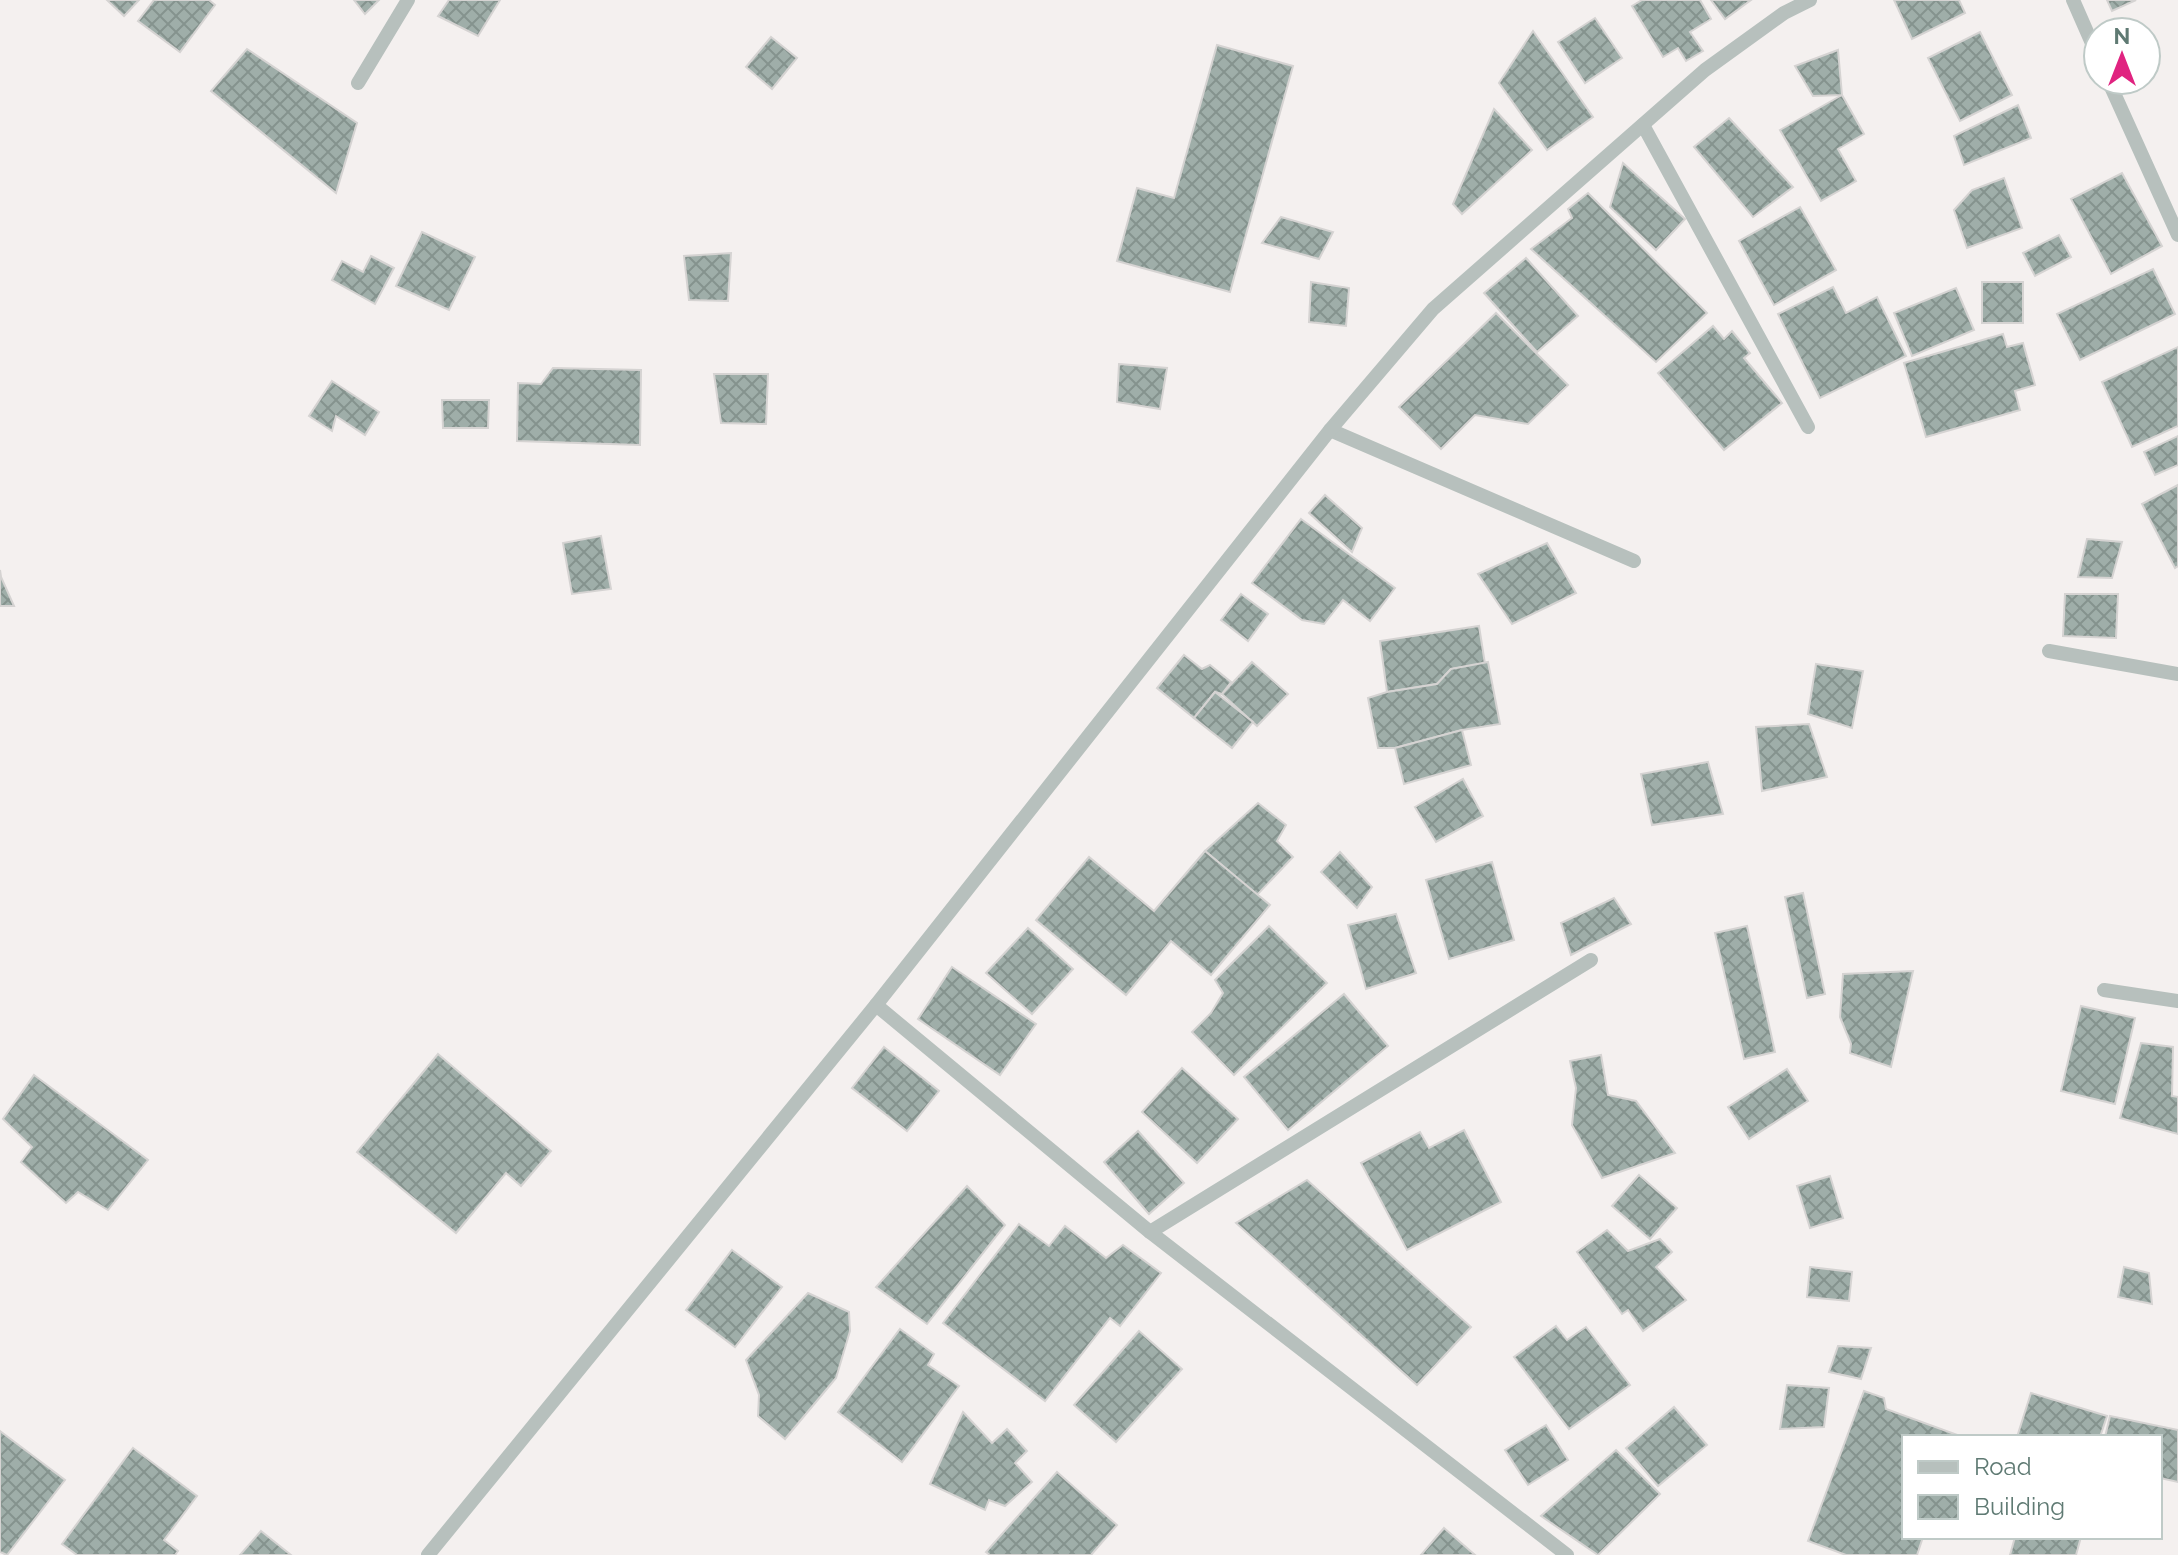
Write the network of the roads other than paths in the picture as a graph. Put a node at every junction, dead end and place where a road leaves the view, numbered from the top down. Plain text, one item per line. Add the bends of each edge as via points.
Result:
1 (408, 0) edge
2 (1810, 0) edge
3 (2073, 0) edge
4 (2082, 21) edge
5 (358, 83) dead end
6 (2115, 96) edge
7 (1643, 125) junction
8 (2178, 235) edge
9 (1808, 427) dead end
10 (1330, 430) junction
11 (1634, 561) dead end
12 (2049, 651) dead end
13 (2178, 674) edge
14 (1591, 960) dead end
15 (2104, 990) dead end
16 (2178, 1001) edge
17 (876, 1005) junction
18 (1150, 1232) junction
19 (433, 1553) edge
20 (1567, 1555) edge

1 - 5 street
2 - 7 street via 1705,70
3 - 4 street
6 - 8 street
7 - 9 street
7 - 10 street via 1433,309
10 - 11 street
10 - 17 street
12 - 13 street
14 - 18 street
15 - 16 street
17 - 18 street
17 - 19 street
18 - 20 street

